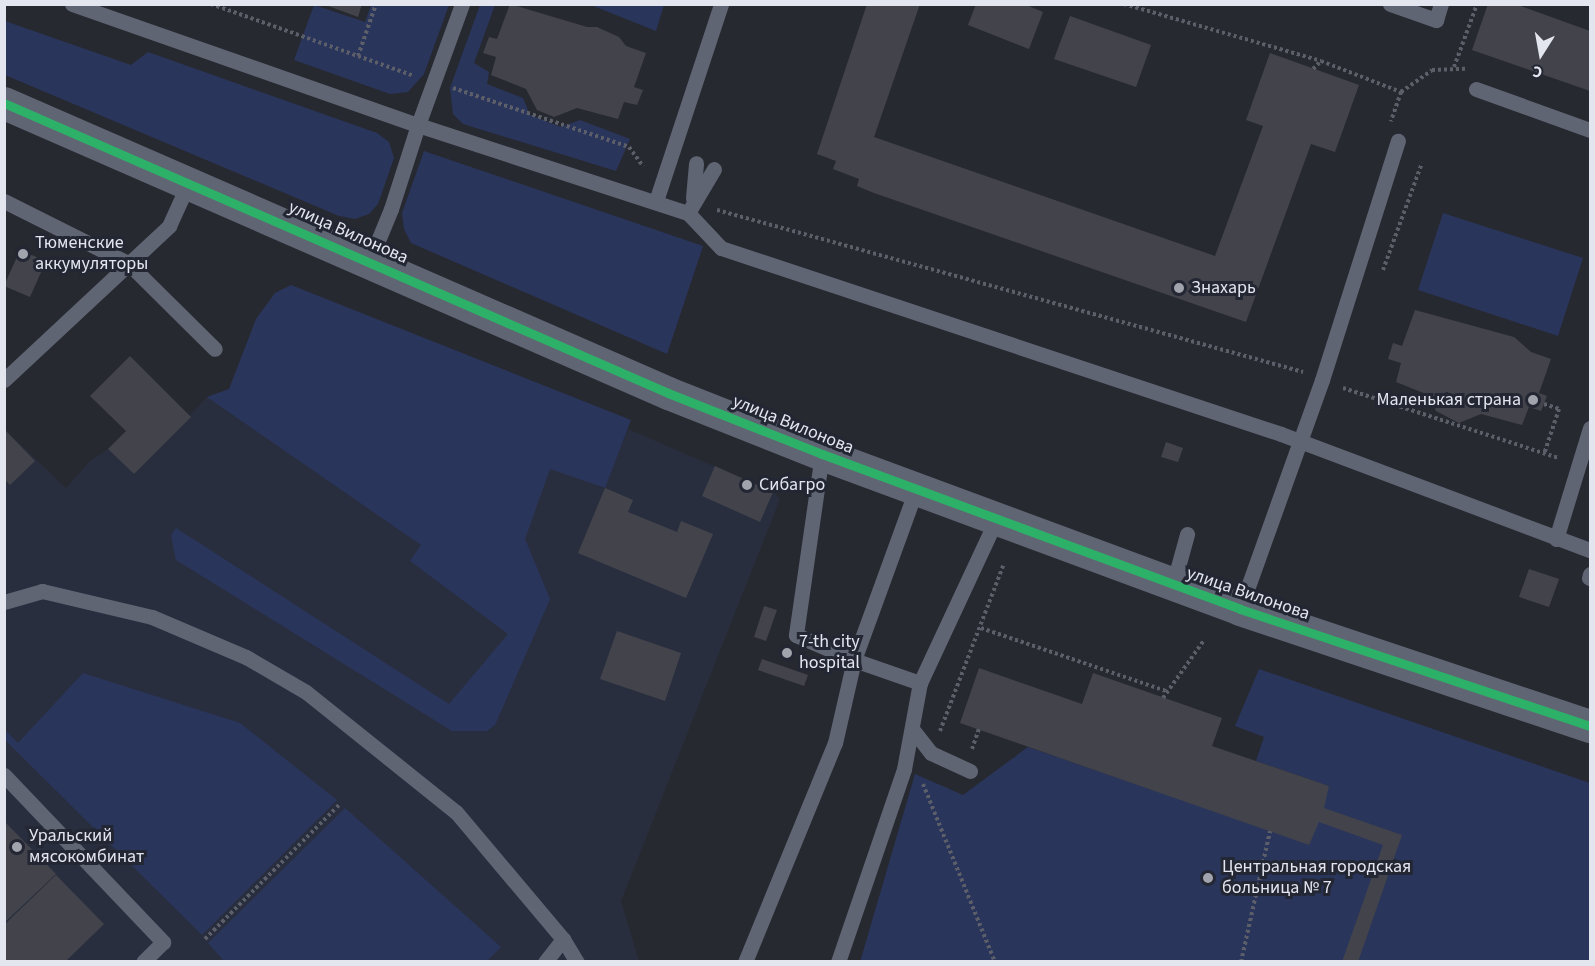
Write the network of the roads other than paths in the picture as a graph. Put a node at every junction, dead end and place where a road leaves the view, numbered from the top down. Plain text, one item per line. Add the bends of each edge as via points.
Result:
1 (72, 4) edge
2 (462, 4) edge
3 (721, 4) edge
4 (1390, 4) edge
5 (1441, 4) edge
6 (1476, 89) dead end
7 (4, 103) edge
8 (418, 125) junction
9 (1590, 130) edge
10 (1398, 141) dead end
11 (696, 163) dead end
12 (714, 169) dead end
13 (189, 182) junction
14 (658, 194) junction
15 (4, 201) edge
16 (691, 207) junction
17 (370, 260) junction
18 (128, 263) junction
19 (215, 349) dead end
20 (4, 380) edge
21 (1590, 428) edge
22 (1298, 444) junction
23 (822, 454) junction
24 (1584, 460) edge
25 (916, 490) junction
26 (996, 520) junction
27 (1186, 534) dead end
28 (1556, 539) junction
29 (1590, 550) edge
30 (1173, 585) junction
31 (4, 602) edge
32 (1240, 609) junction
33 (854, 660) junction
34 (920, 684) junction
35 (1590, 726) edge
36 (913, 730) junction
37 (970, 771) dead end
38 (4, 775) edge
39 (562, 939) junction
40 (143, 962) edge
41 (545, 962) edge
42 (577, 962) edge
43 (745, 962) edge
44 (838, 962) edge

1 - 8 lane
2 - 8 lane
3 - 14 lane
4 - 5 lane via 1436,21
6 - 9 lane
7 - 13 street, улица Вилонова
8 - 14 lane
8 - 17 lane via 392,208
10 - 22 lane
11 - 16 lane
12 - 16 lane
13 - 17 street, улица Вилонова
13 - 18 lane via 169,226
14 - 16 lane
15 - 18 lane
16 - 22 lane via 721,248 1281,434
17 - 23 street, улица Вилонова via 668,393
18 - 19 lane
18 - 20 lane
21 - 24 lane
22 - 28 lane
22 - 32 lane
23 - 25 street, улица Вилонова
23 - 33 lane via 796,635
24 - 28 lane
25 - 26 street, улица Вилонова
25 - 33 lane
26 - 30 street, улица Вилонова
26 - 34 lane
27 - 30 lane
28 - 29 lane
30 - 32 street, улица Вилонова
31 - 39 lane via 42,591 152,617 246,657 306,692 456,812
32 - 35 street, улица Вилонова
33 - 34 lane
33 - 43 lane via 835,743
34 - 36 lane
36 - 37 lane via 931,753
36 - 44 lane via 904,769
38 - 40 lane via 163,942
39 - 41 lane
39 - 42 lane

